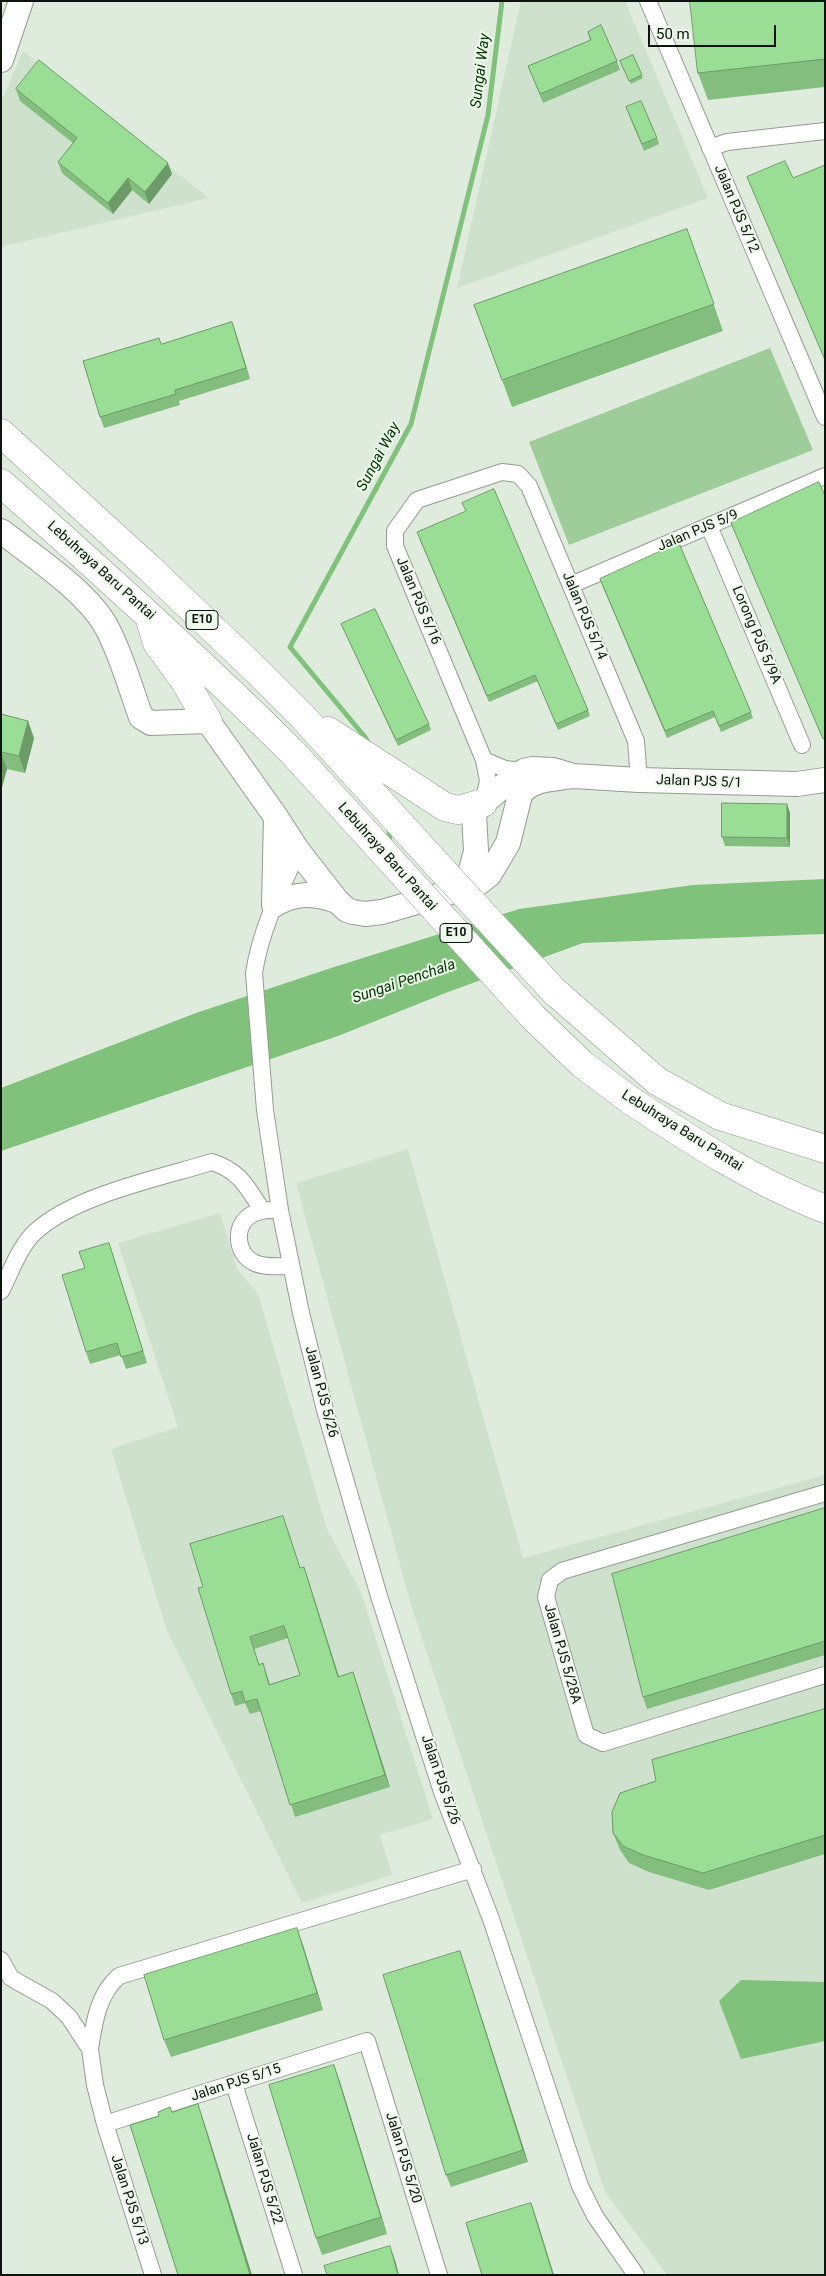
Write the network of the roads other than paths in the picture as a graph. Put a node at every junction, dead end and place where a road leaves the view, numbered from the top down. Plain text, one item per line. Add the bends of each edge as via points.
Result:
1 (21, 1) edge
2 (648, 1) edge
3 (1, 60) edge
4 (825, 131) edge
5 (710, 148) junction
6 (825, 417) edge
7 (1, 433) edge
8 (502, 472) joint
9 (825, 476) edge
10 (1, 483) edge
11 (709, 526) junction
12 (1, 531) edge
13 (571, 585) junction
14 (149, 614) junction
15 (208, 721) junction
16 (802, 745) dead end
17 (345, 751) junction
18 (484, 760) junction
19 (524, 771) junction
20 (573, 776) junction
21 (639, 780) junction
22 (825, 780) edge
23 (483, 803) junction
24 (276, 817) junction
25 (512, 833) junction
26 (298, 851) junction
27 (456, 892) junction
28 (337, 901) junction
29 (274, 905) junction
30 (825, 1149) edge
31 (825, 1209) edge
32 (262, 1210) junction
33 (280, 1210) junction
34 (291, 1266) junction
35 (1, 1291) edge
36 (825, 1493) edge
37 (825, 1675) edge
38 (473, 1869) junction
39 (1, 1960) edge
40 (368, 2040) joint
41 (90, 2049) junction
42 (234, 2084) junction
43 (105, 2124) junction
44 (153, 2275) edge
45 (294, 2275) edge
46 (439, 2275) edge
47 (636, 2275) edge

1 - 3 street
2 - 5 street, Jalan PJS 5/12
4 - 5 street via 727,142
5 - 6 street, Jalan PJS 5/12
7 - 17 highway, E10 via 148,567 303,717
8 - 13 street, Jalan PJS 5/14 via 518,474 529,486
8 - 18 street, Jalan PJS 5/16 via 417,500 395,531 395,546
9 - 11 street, Jalan PJS 5/9
10 - 14 highway, Lebuhraya Baru Pantai / E10
11 - 13 street, Jalan PJS 5/9
11 - 16 street, Lorong PJS 5/9A
12 - 15 street via 78,591 106,626 141,717 151,722
13 - 21 street, Jalan PJS 5/14 via 636,742
14 - 15 highway via 157,643
14 - 31 highway, Lebuhraya Baru Pantai / E10, bridge via 294,754 532,1017 582,1064 706,1150 793,1197
15 - 24 street
17 - 23 highway via 445,807 458,810
17 - 30 highway, E10, bridge via 554,991 657,1081 720,1116
18 - 19 street via 505,769
18 - 23 street, Jalan PJS 5/16 via 488,780
19 - 20 street, Jalan PJS 5/1 via 553,770
19 - 23 street
20 - 21 street, Jalan PJS 5/1
20 - 25 street, Jalan PJS 5/1 via 539,782 524,789
21 - 22 street, Jalan PJS 5/1 via 797,784
23 - 25 street via 505,812
23 - 27 street via 474,813 476,851 471,870
24 - 26 street
24 - 29 street
25 - 27 street, Jalan PJS 5/1 via 489,875 476,885
26 - 28 street
26 - 29 street, Jalan PJS 5/26
27 - 28 street, Jalan PJS 5/1 via 365,914 347,910
28 - 29 street via 318,894 286,898
29 - 33 street, Jalan PJS 5/26 via 254,973 265,1110
32 - 33 street
32 - 34 street via 248,1217 243,1224 239,1232 241,1249 246,1257 261,1265
32 - 35 street via 244,1183 228,1167 212,1162 104,1195 72,1207 34,1233 20,1252
33 - 34 street, Jalan PJS 5/26
34 - 38 street, Jalan PJS 5/26 via 323,1404 347,1489 442,1792
36 - 37 street, Jalan PJS 5/28A via 562,1571 550,1580 546,1597 586,1735 603,1743
38 - 41 street via 119,1976 111,1983 95,2018
38 - 47 street, Jalan PJS 5/26 via 580,2186 595,2216
39 - 41 street via 11,1978 52,2001 63,2012
40 - 42 street, Jalan PJS 5/15
40 - 46 street, Jalan PJS 5/20
41 - 43 street, Jalan PJS 5/13
42 - 43 street, Jalan PJS 5/15
42 - 45 street, Jalan PJS 5/22
43 - 44 street, Jalan PJS 5/13

